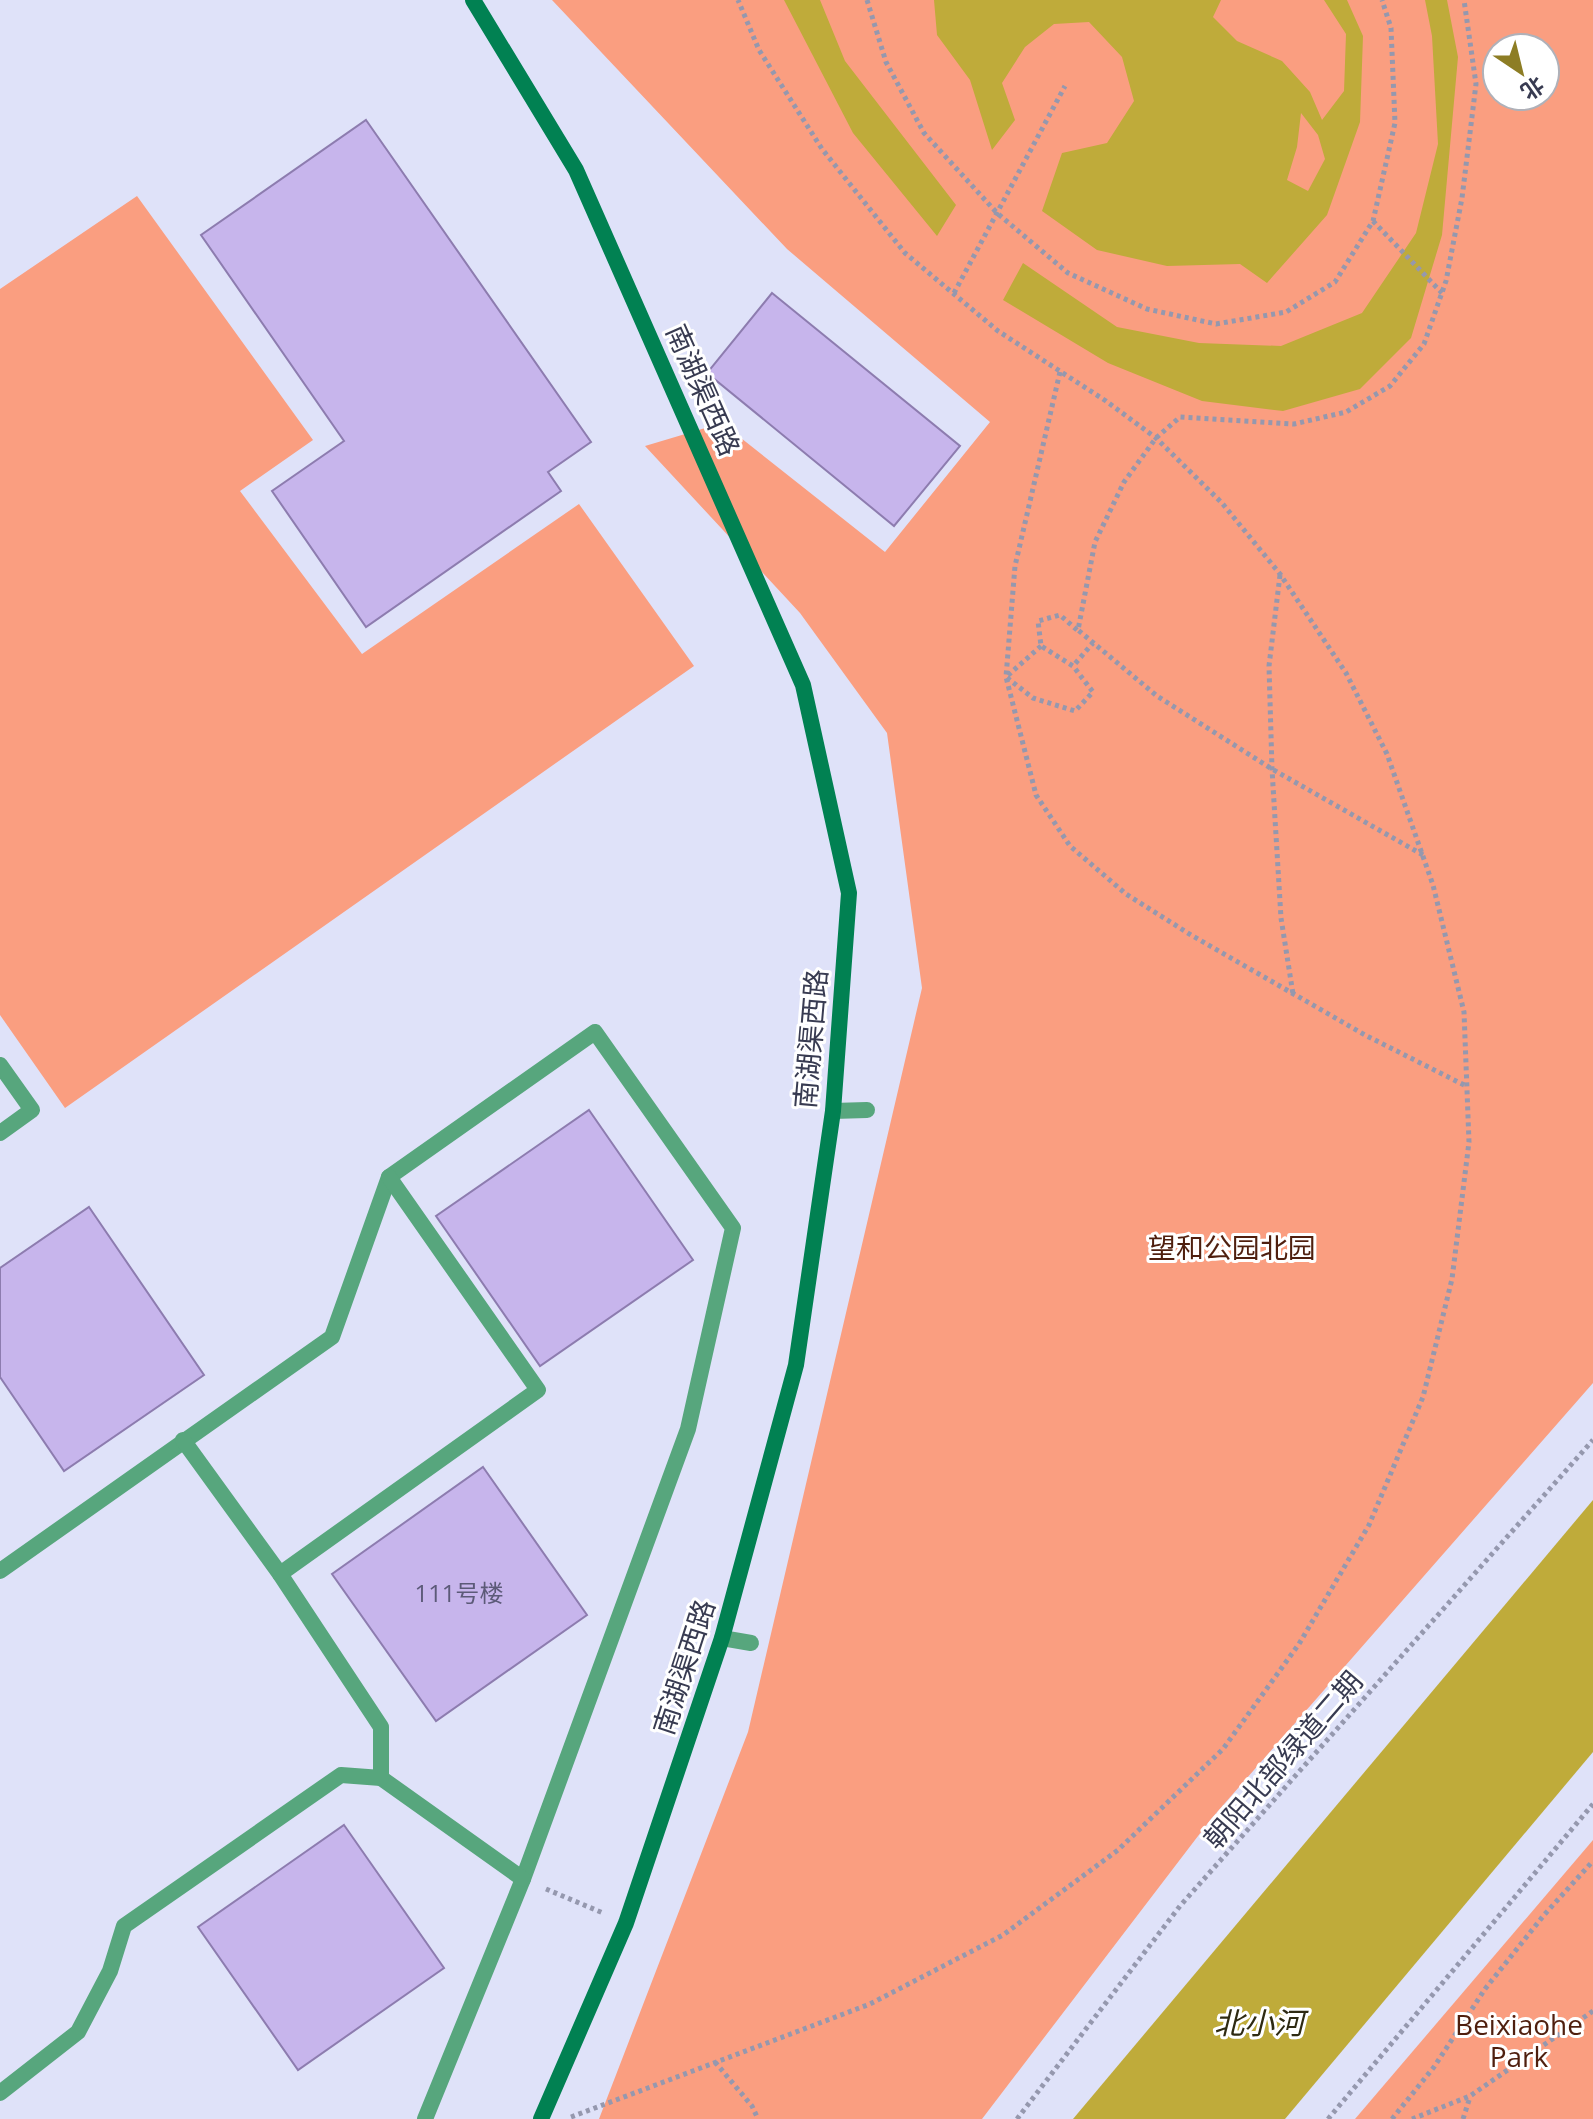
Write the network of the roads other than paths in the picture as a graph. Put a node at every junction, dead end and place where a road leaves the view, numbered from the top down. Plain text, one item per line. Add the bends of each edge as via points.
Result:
1 (473, 0) edge
2 (0, 1065) edge
3 (867, 1110) dead end
4 (833, 1111) junction
5 (0, 1133) edge
6 (389, 1177) junction
7 (183, 1440) junction
8 (0, 1571) edge
9 (280, 1574) junction
10 (722, 1638) junction
11 (751, 1643) dead end
12 (381, 1778) junction
13 (523, 1879) junction
14 (0, 2093) edge
15 (425, 2119) edge
16 (541, 2119) edge

1 - 4 street, 南湖渠西路 via 576,170 803,685 849,893
2 - 5 street via 32,1110
3 - 4 street
4 - 10 street, 南湖渠西路 via 796,1365
6 - 7 street via 332,1337
6 - 9 street via 538,1390
6 - 13 street via 595,1032 733,1228 688,1429
7 - 8 street
7 - 9 street
9 - 12 street via 381,1727
10 - 11 street
10 - 16 street, 南湖渠西路 via 626,1923
12 - 13 street
12 - 14 street via 341,1775 124,1926 110,1971 78,2032
13 - 15 street

